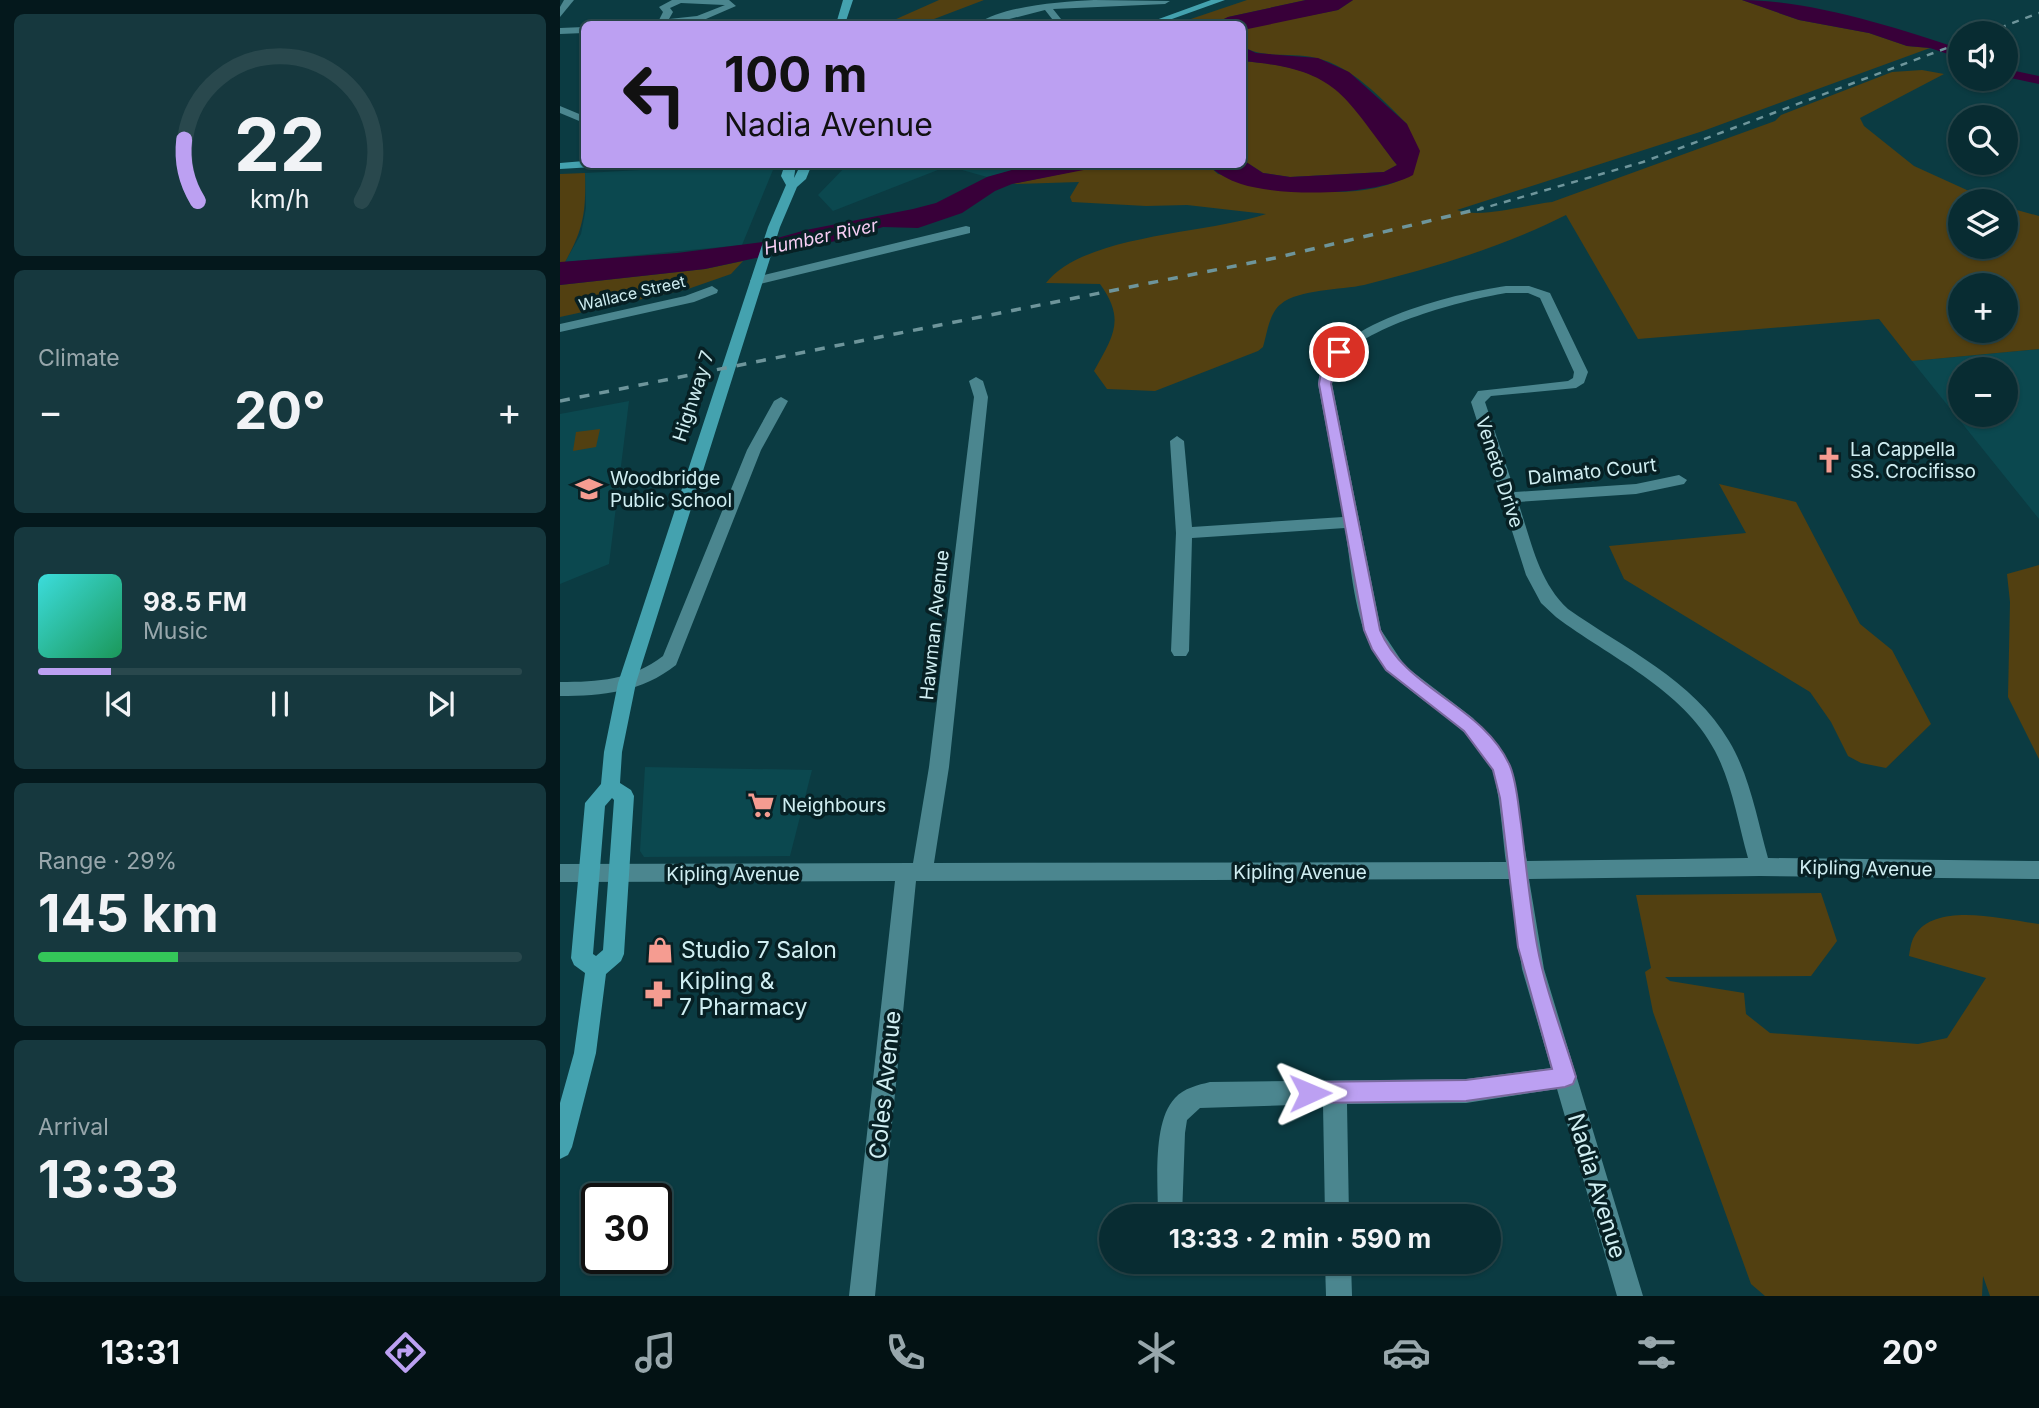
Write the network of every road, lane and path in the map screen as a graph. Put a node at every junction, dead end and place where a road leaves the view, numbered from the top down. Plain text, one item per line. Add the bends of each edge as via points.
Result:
1 (848, 0) edge
2 (859, 0) edge
3 (1220, 0) edge
4 (1165, 1) edge
5 (565, 3) edge
6 (1046, 6) junction
7 (560, 14) edge
8 (664, 21) edge
9 (675, 21) edge
10 (842, 21) edge
11 (852, 21) edge
12 (991, 21) edge
13 (1058, 21) edge
14 (1159, 21) edge
15 (581, 30) edge
16 (560, 31) edge
17 (560, 109) edge
18 (581, 119) edge
19 (581, 165) edge
20 (560, 166) edge
21 (790, 168) edge
22 (805, 168) edge
23 (792, 185) junction
24 (965, 229) dead end
25 (758, 276) junction
26 (712, 290) dead end
27 (560, 328) edge
28 (976, 381) dead end
29 (781, 401) dead end
30 (1177, 440) dead end
31 (1679, 480) dead end
32 (1509, 498) junction
33 (1351, 522) junction
34 (1184, 533) junction
35 (1180, 651) dead end
36 (627, 683) junction
37 (560, 689) edge
38 (610, 787) junction
39 (1760, 867) junction
40 (2039, 870) edge
41 (1518, 871) junction
42 (560, 873) edge
43 (589, 873) junction
44 (914, 873) junction
45 (620, 874) junction
46 (596, 969) junction
47 (1565, 1077) junction
48 (1335, 1092) junction
49 (560, 1147) edge
50 (1171, 1204) edge
51 (1337, 1204) edge
52 (1338, 1274) edge
53 (862, 1296) edge
54 (1339, 1296) edge
55 (1630, 1296) edge

1 - 10 main road
2 - 11 main road
3 - 14 main road
4 - 6 street
5 - 7 street
6 - 12 street
6 - 13 street
8 - 9 street via 668,12 664,7 673,2 726,2 731,6 699,19
15 - 16 street
17 - 18 street
19 - 20 main road
21 - 23 main road, Highway 7 via 787,176
22 - 23 main road, Highway 7
23 - 25 main road, Highway 7
24 - 25 street
25 - 36 main road, Highway 7
26 - 27 street, Wallace Street
28 - 44 street, Hawman Avenue via 981,397 939,767
29 - 36 street via 754,450 670,660 650,676
30 - 34 street
31 - 32 street, Dalmato Court via 1636,489
32 - 33 street, Veneto Drive via 1478,397 1571,385 1581,376 1545,296 1525,288 1457,299 1355,340 1333,359 1325,384
32 - 39 street, Veneto Drive via 1534,575 1547,598 1676,693 1714,733 1733,776
33 - 34 street
33 - 41 street, Veneto Drive via 1372,630 1386,659 1470,726 1502,768
34 - 35 street
36 - 37 street
36 - 38 main road, Highway 7
38 - 43 main road, Highway 7 via 595,803
38 - 45 main road via 624,796
39 - 40 street, Kipling Avenue
39 - 41 street, Kipling Avenue
41 - 44 street, Kipling Avenue
41 - 47 street, Nadia Avenue via 1532,969
42 - 43 street, Kipling Avenue
43 - 45 street, Kipling Avenue
43 - 46 main road, Highway 7 via 582,958
44 - 45 street, Kipling Avenue
44 - 53 street, Coles Avenue
45 - 46 main road via 613,954
46 - 49 main road via 585,1053
47 - 48 street via 1466,1091
47 - 55 street, Nadia Avenue
48 - 50 street via 1193,1097 1178,1111 1174,1126
48 - 51 street
52 - 54 street

